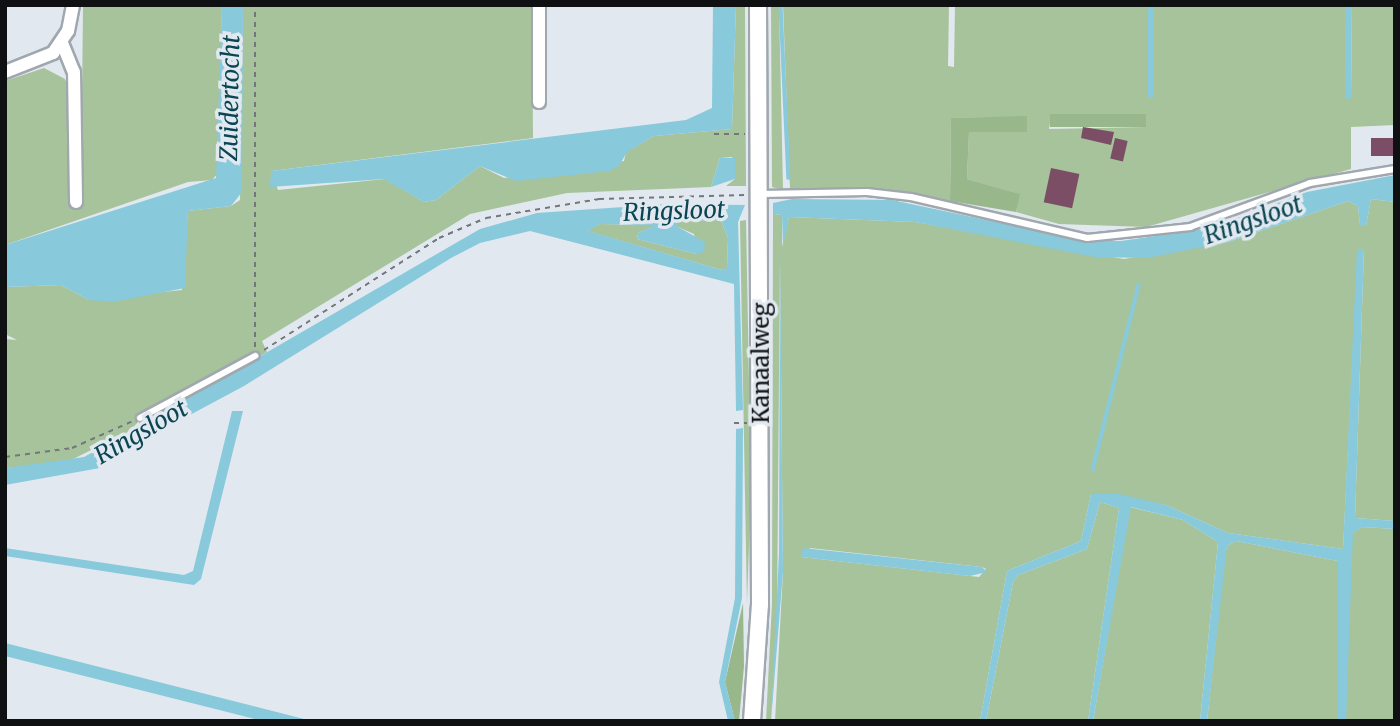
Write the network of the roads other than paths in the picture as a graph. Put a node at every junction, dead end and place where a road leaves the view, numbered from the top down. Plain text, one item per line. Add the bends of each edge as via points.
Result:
1 (74, 5) edge
2 (539, 5) edge
3 (758, 5) edge
4 (62, 43) junction
5 (5, 72) edge
6 (540, 102) dead end
7 (1395, 169) edge
8 (760, 196) junction
9 (76, 202) dead end
10 (255, 356) road end
11 (140, 418) road end
12 (752, 721) edge

1 - 4 street
2 - 6 street
3 - 8 street, Kanaalweg
4 - 5 street via 42,59
4 - 9 street via 74,72
7 - 8 lane via 1310,183 1190,227 1087,238 911,197 867,192
8 - 12 street, Kanaalweg via 760,605
10 - 11 lane

